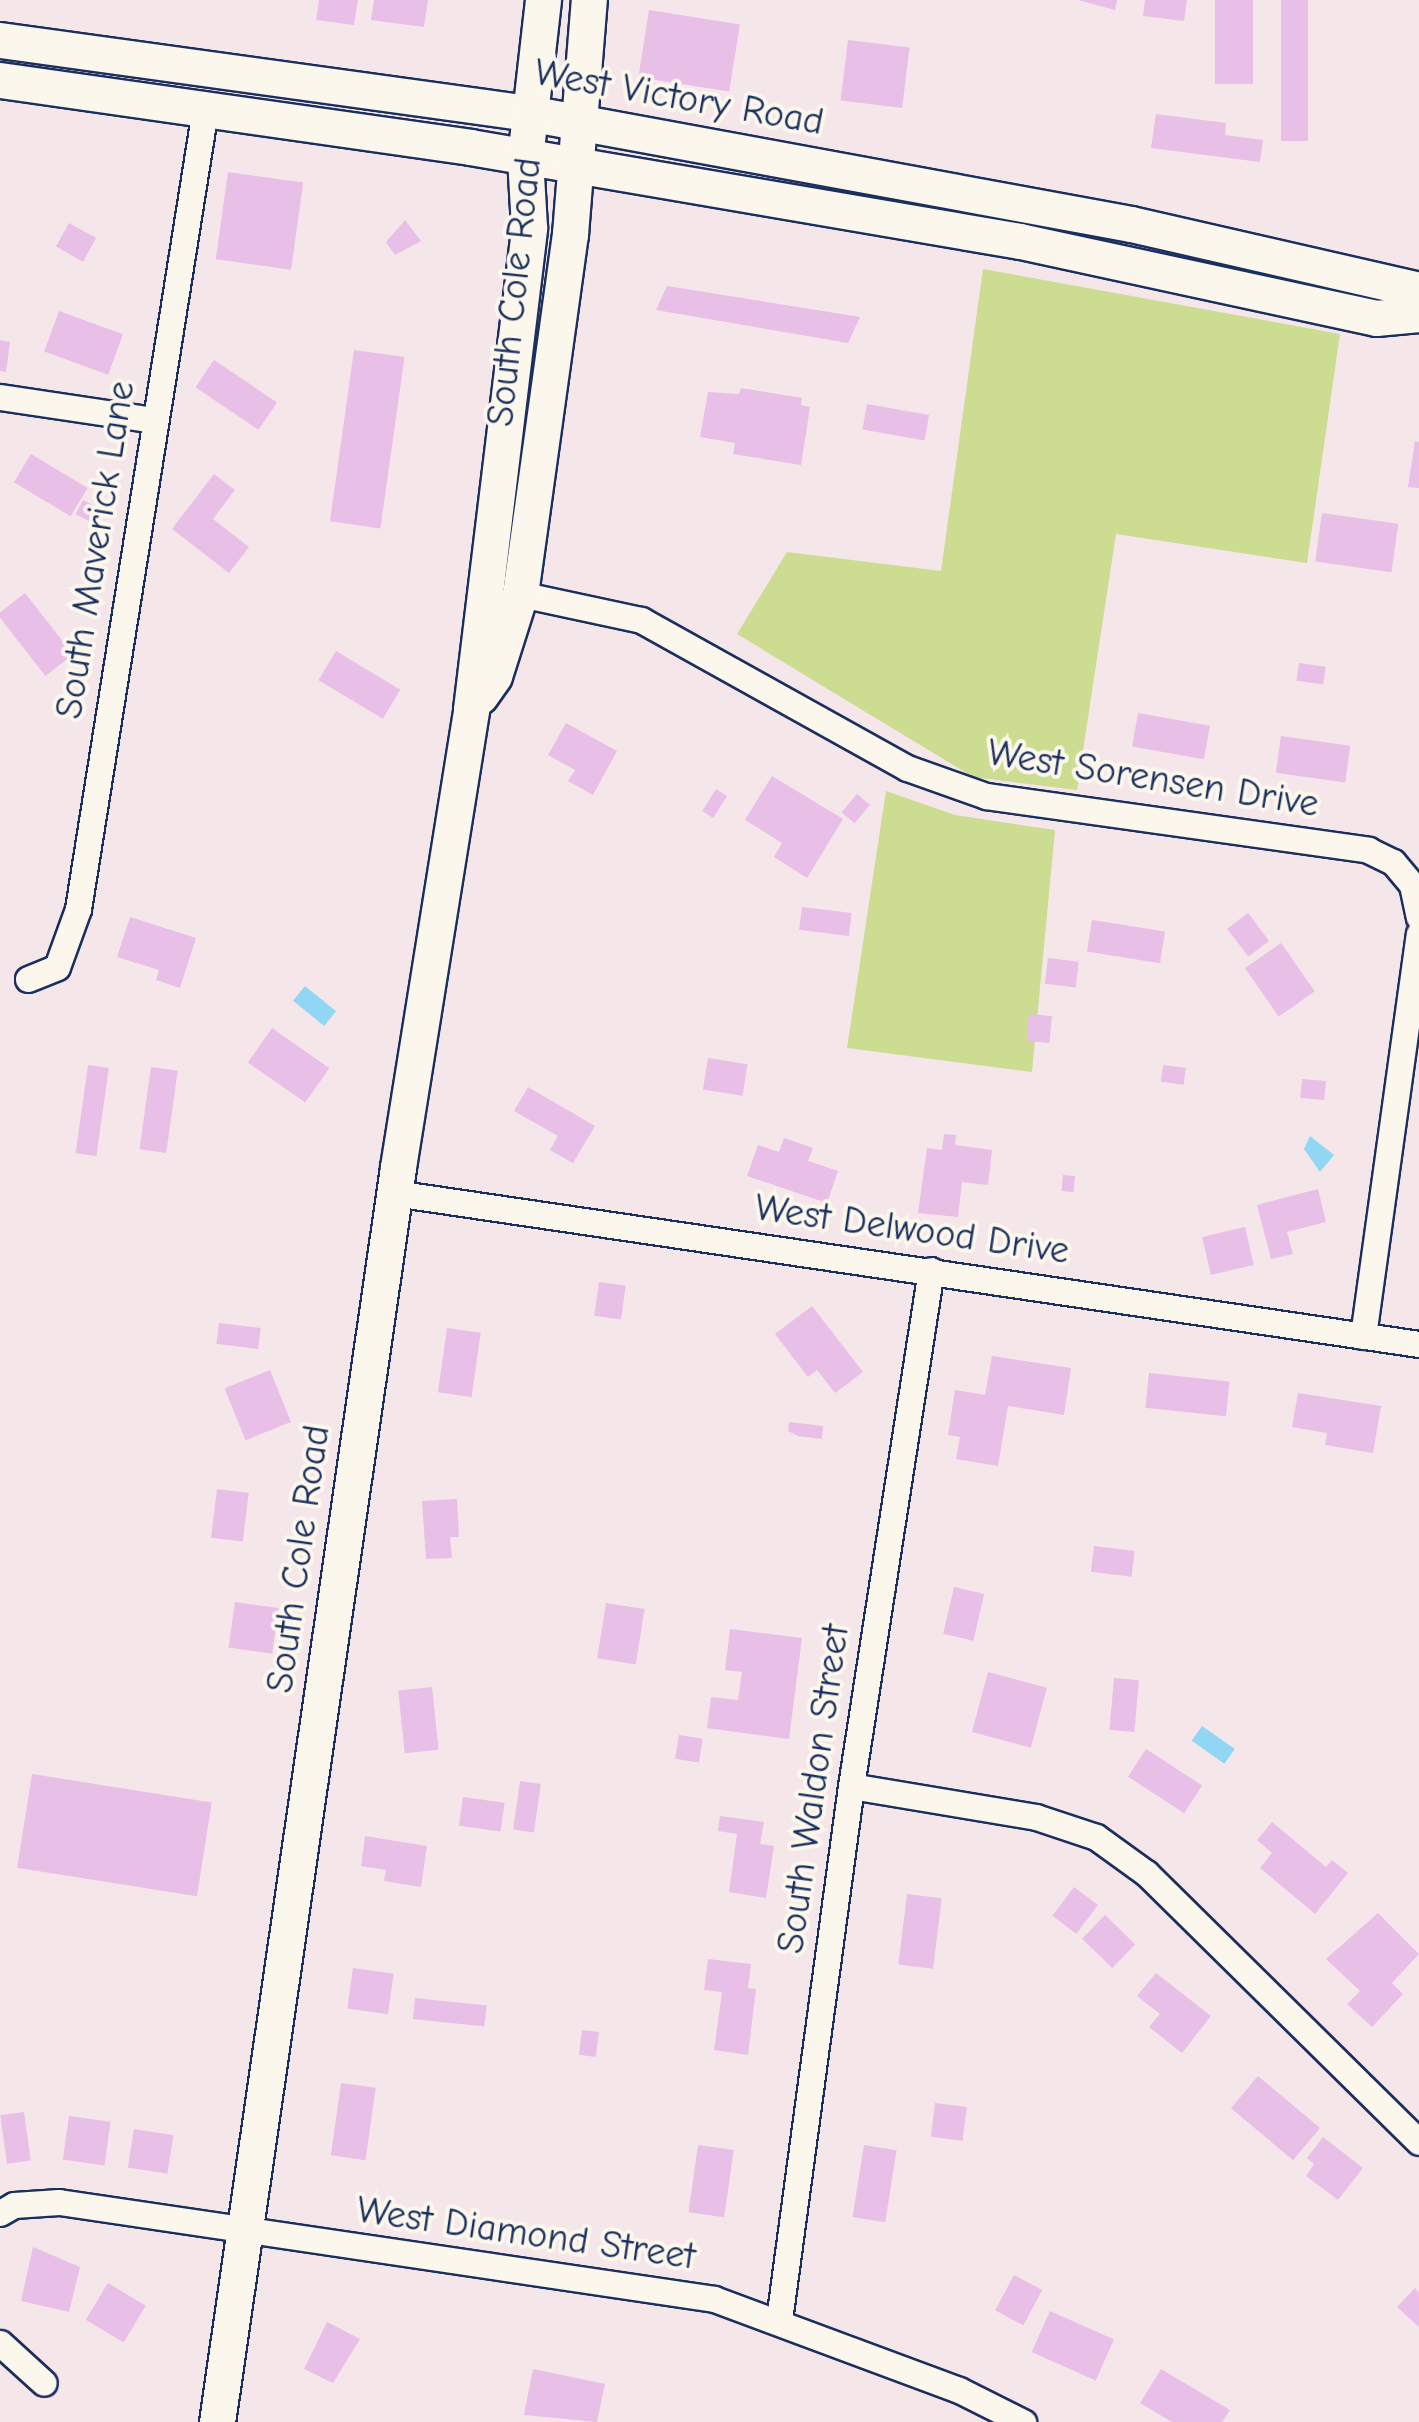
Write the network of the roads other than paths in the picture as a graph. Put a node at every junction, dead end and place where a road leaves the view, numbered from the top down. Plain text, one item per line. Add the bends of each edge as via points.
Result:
1 (543, 0) edge
2 (589, 0) edge
3 (0, 40) edge
4 (0, 80) edge
5 (204, 110) junction
6 (528, 114) junction
7 (576, 122) junction
8 (525, 158) junction
9 (573, 167) junction
10 (1338, 272) junction
11 (1208, 280) junction
12 (1419, 290) edge
13 (1419, 314) edge
14 (0, 397) edge
15 (153, 420) junction
16 (492, 515) junction
17 (520, 594) junction
18 (471, 709) junction
19 (1419, 917) edge
20 (1419, 934) edge
21 (28, 979) dead end
22 (394, 1193) junction
23 (931, 1270) junction
24 (1362, 1336) junction
25 (1419, 1344) edge
26 (850, 1786) junction
27 (1419, 2142) edge
28 (0, 2213) edge
29 (244, 2233) junction
30 (779, 2320) junction
31 (0, 2343) edge
32 (44, 2383) dead end
33 (217, 2422) edge
34 (1023, 2422) edge

1 - 6 main road, South Cole Road
2 - 7 main road, South Cole Road
3 - 6 main road, West Victory Road
4 - 5 main road
5 - 8 main road
5 - 15 street, South Maverick Lane
6 - 7 main road, West Victory Road
6 - 8 main road, South Cole Road
7 - 9 main road, South Cole Road
7 - 10 main road, West Victory Road via 1130,224
8 - 9 main road
8 - 16 main road, South Cole Road via 529,227
9 - 11 main road via 1020,241
9 - 17 main road, South Cole Road
10 - 11 main road via 1324,288
10 - 12 main road, West Victory Road
11 - 13 main road via 1376,318
14 - 15 street
15 - 21 street, South Maverick Lane via 72,940 57,966
16 - 17 main road, South Cole Road via 494,549
16 - 18 main road, South Cole Road
17 - 18 main road, South Cole Road via 494,676
17 - 19 street, West Sorensen Drive via 609,609 654,626 907,768 986,796 1368,850 1394,862 1412,885
18 - 22 main road, South Cole Road
20 - 24 street
22 - 23 street, West Delwood Drive
22 - 29 main road, South Cole Road
23 - 24 street, West Delwood Drive
23 - 26 street, South Waldon Street
24 - 25 street, West Delwood Drive
26 - 27 street via 1036,1817 1096,1838 1146,1873
26 - 30 street, South Waldon Street
28 - 29 street, West Diamond Street via 14,2205 59,2202
29 - 30 street, West Diamond Street via 714,2298
29 - 33 main road, South Cole Road
30 - 34 street, West Diamond Street
31 - 32 street

